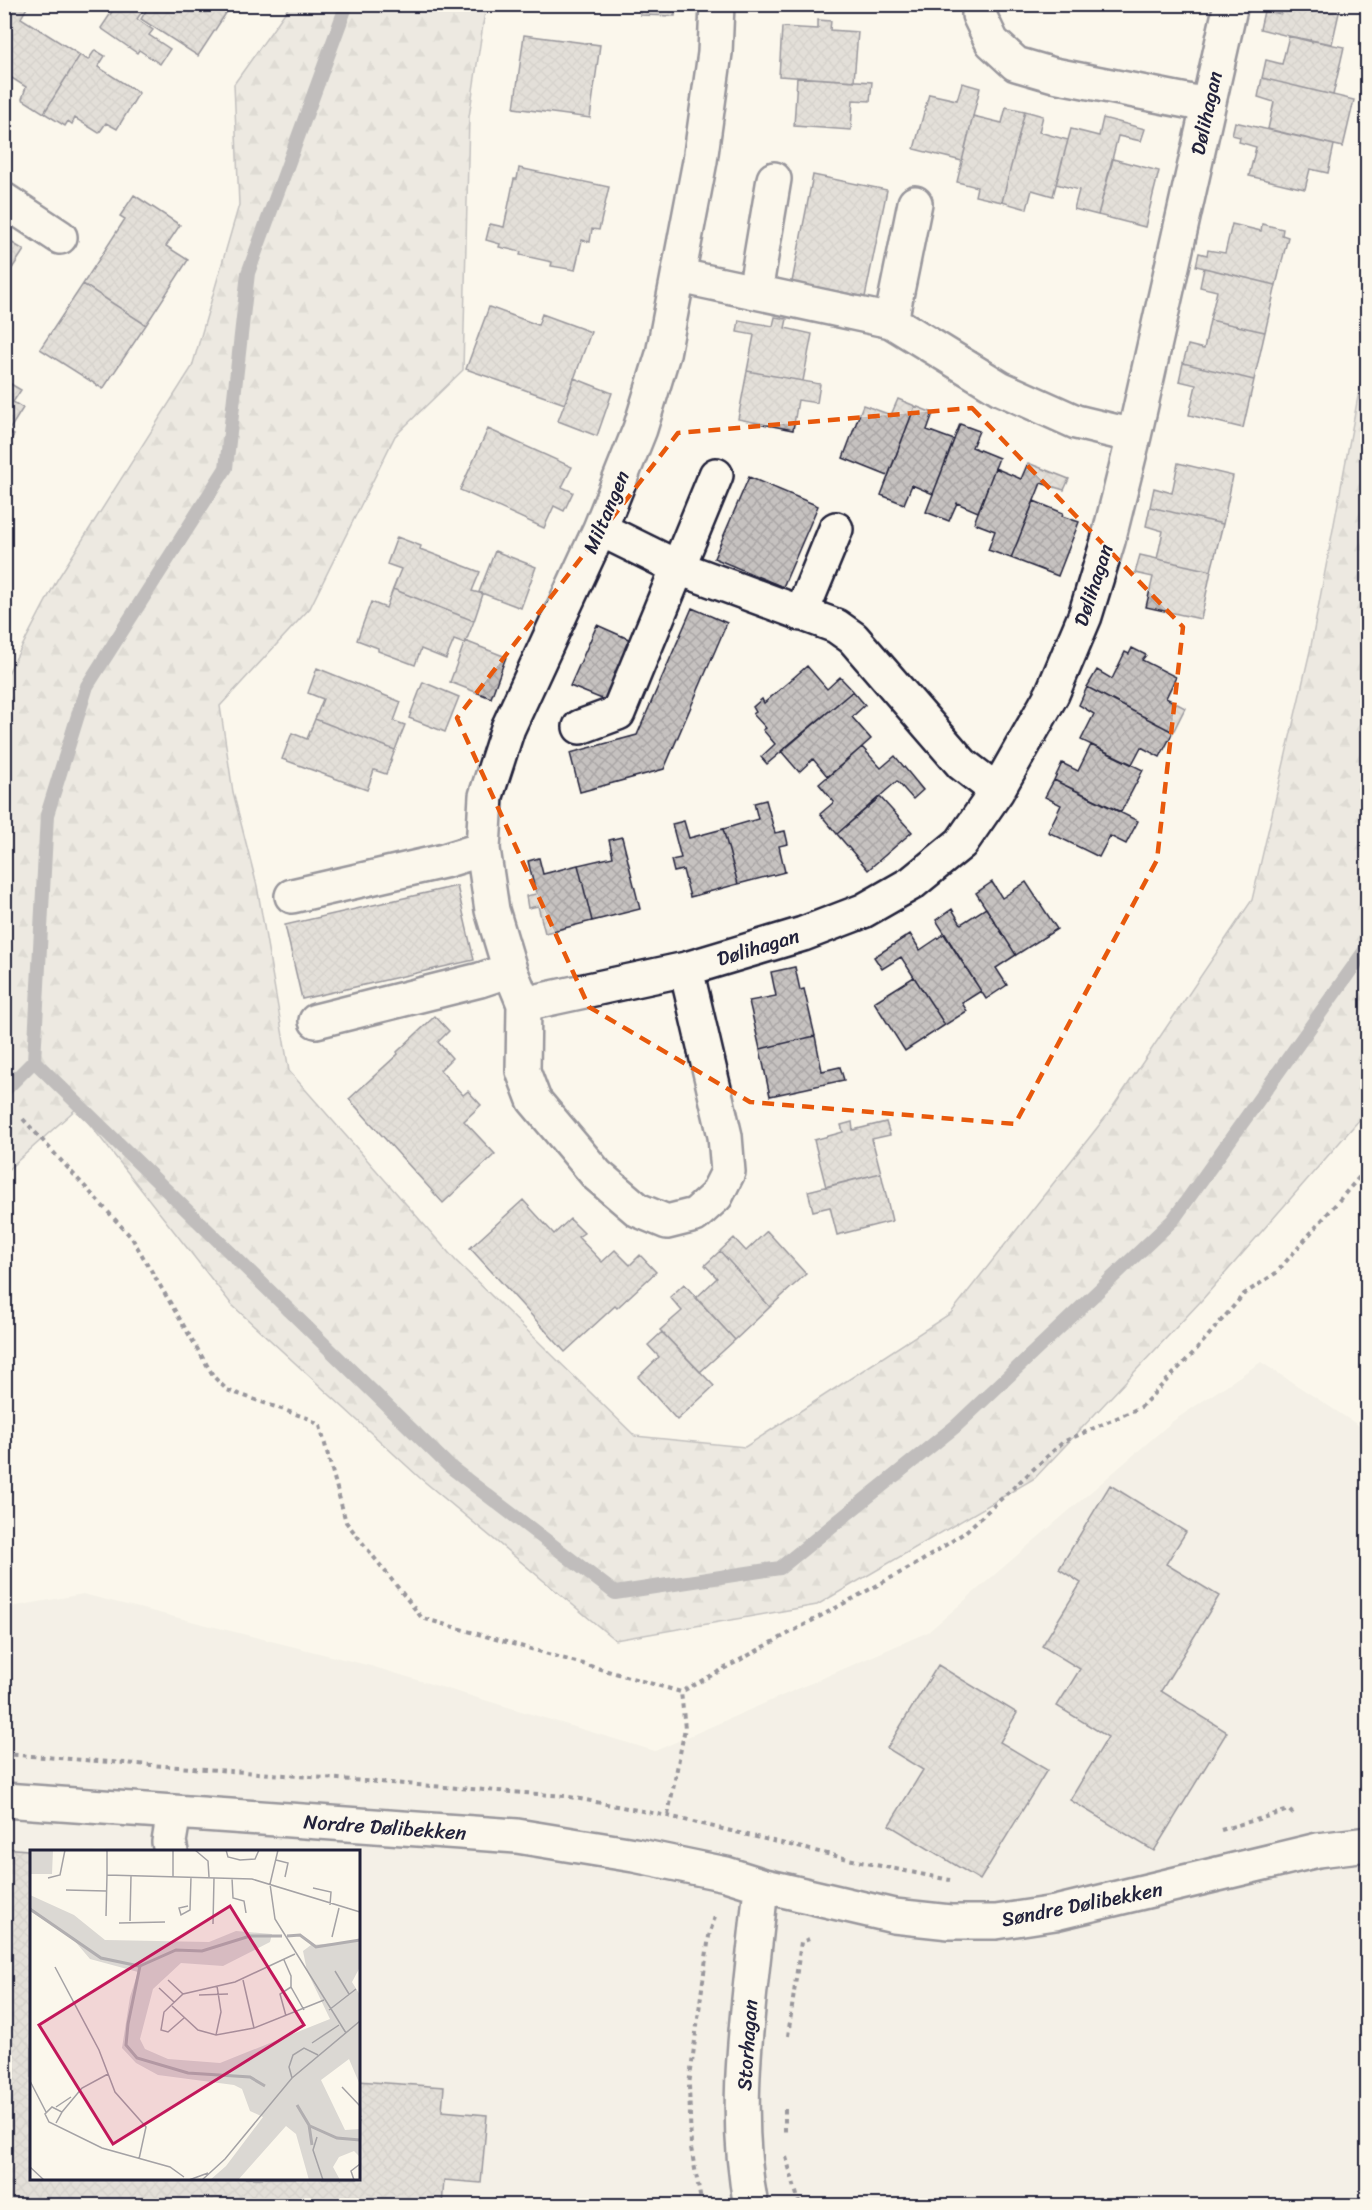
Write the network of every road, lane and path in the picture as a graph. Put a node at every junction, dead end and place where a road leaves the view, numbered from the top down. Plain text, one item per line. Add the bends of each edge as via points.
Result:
1 (717, 4) edge
2 (979, 4) edge
3 (1231, 4) edge
4 (1207, 105) junction
5 (774, 179) dead end
6 (4, 200) edge
7 (915, 203) dead end
8 (60, 237) dead end
9 (680, 276) junction
10 (755, 292) junction
11 (891, 321) junction
12 (1134, 436) junction
13 (716, 475) dead end
14 (600, 529) junction
15 (836, 529) dead end
16 (679, 568) junction
17 (801, 614) junction
18 (580, 727) dead end
19 (997, 791) junction
20 (483, 849) junction
21 (292, 896) dead end
22 (686, 969) junction
23 (510, 970) junction
24 (524, 1004) junction
25 (316, 1022) dead end
26 (23, 1119) dead end
27 (1368, 1167) edge
28 (681, 1692) junction
29 (4, 1754) edge
30 (4, 1800) edge
31 (174, 1812) junction
32 (668, 1816) junction
33 (1218, 1831) dead end
34 (1368, 1844) edge
35 (1330, 1848) junction
36 (171, 1850) edge
37 (957, 1881) dead end
38 (760, 1885) junction
39 (709, 1936) dead end
40 (801, 1942) dead end
41 (787, 2042) dead end
42 (785, 2098) dead end
43 (785, 2143) dead end
44 (786, 2154) dead end
45 (702, 2205) edge
46 (751, 2205) edge
47 (800, 2205) edge

1 - 9 street, Miltangen via 715,53
2 - 4 street via 979,15 992,42 1016,64
3 - 4 street, Dølihagan
4 - 12 street, Dølihagan
5 - 10 street
6 - 8 street
7 - 11 street
9 - 10 street
9 - 14 street, Miltangen via 663,354 640,429
10 - 11 street
11 - 12 street via 1000,388 1076,422
12 - 19 street, Dølihagan via 1085,616 1052,694
13 - 16 street
14 - 16 street
14 - 20 street, Miltangen via 508,728 486,796
15 - 17 street
16 - 17 street
16 - 18 street via 618,713
17 - 19 street via 836,626 853,638 962,764
19 - 22 street, Dølihagan via 961,843 912,883 863,911 803,934
20 - 21 street
20 - 23 street, Miltangen via 492,910
22 - 24 street, Dølihagan
22 - 24 street via 725,1136 728,1172 716,1196 695,1215 676,1220 667,1221 638,1210 597,1175 534,1100 523,1071
23 - 24 street, Miltangen
23 - 25 street
26 - 28 path via 132,1239 214,1377 227,1390 320,1426 346,1522 422,1618
27 - 28 path via 1276,1273 1244,1294 1141,1407 1063,1442 964,1533 920,1562
28 - 32 path via 685,1728
29 - 32 path via 565,1796
30 - 31 street, Nordre Dølibekken
31 - 36 street
31 - 38 street, Nordre Dølibekken via 517,1836 634,1855
32 - 37 path
33 - 35 path via 1289,1810
34 - 35 street, Søndre Dølibekken
35 - 38 street, Søndre Dølibekken via 1055,1913 996,1923 894,1916
38 - 46 street, Storhagan via 743,2085 744,2172
39 - 45 path via 689,2085 690,2148
40 - 41 path
42 - 43 path
44 - 47 path

